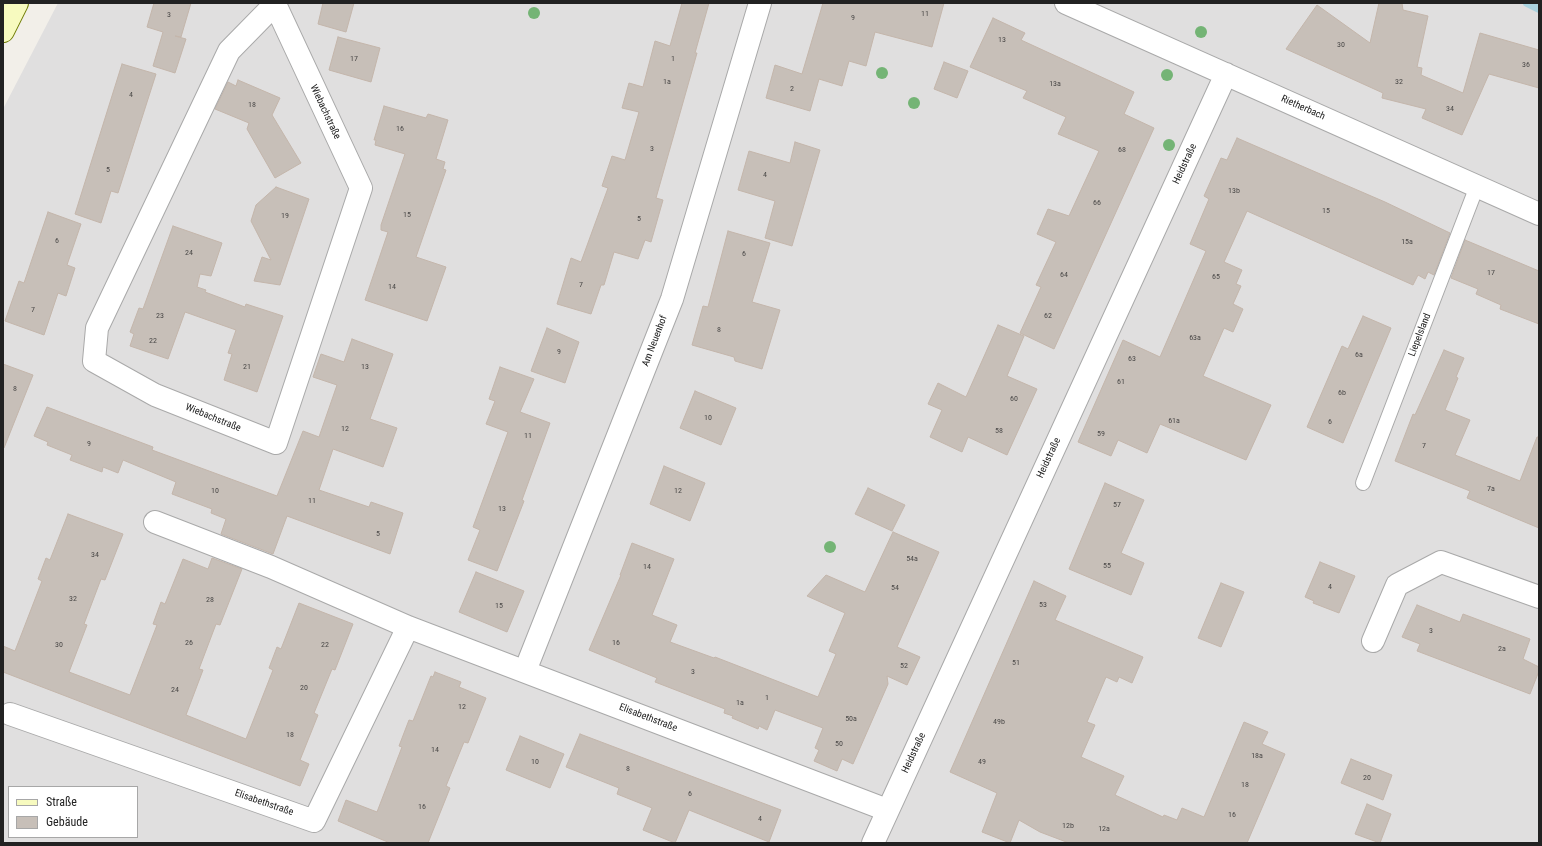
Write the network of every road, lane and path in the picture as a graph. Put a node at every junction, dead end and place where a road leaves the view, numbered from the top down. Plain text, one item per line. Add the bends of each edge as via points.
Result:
1 (17, 3) edge
2 (760, 3) edge
3 (1066, 3) edge
4 (275, 4) edge
5 (3, 32) edge
6 (1226, 74) junction
7 (1477, 186) junction
8 (1539, 214) edge
9 (1363, 483) dead end
10 (155, 522) dead end
11 (1539, 597) edge
12 (408, 627) junction
13 (1373, 641) dead end
14 (525, 671) junction
15 (10, 714) dead end
16 (888, 810) junction
17 (873, 843) edge

1 - 5 main road
2 - 14 street, Am Neuenhof via 672,299
3 - 6 street, Rietherbach
4 - 4 street, Wiebachstraße via 229,51 97,328 94,362 155,395 276,443 361,188
6 - 7 street, Rietherbach
6 - 16 street, Heidstraße
7 - 8 street, Rietherbach
7 - 9 lane, Liepelsland
10 - 12 street, Elisabethstraße via 271,567
11 - 13 street via 1441,562 1397,585
12 - 14 street, Elisabethstraße
12 - 15 street, Elisabethstraße via 314,821
14 - 16 street, Elisabethstraße
16 - 17 street, Heidstraße

